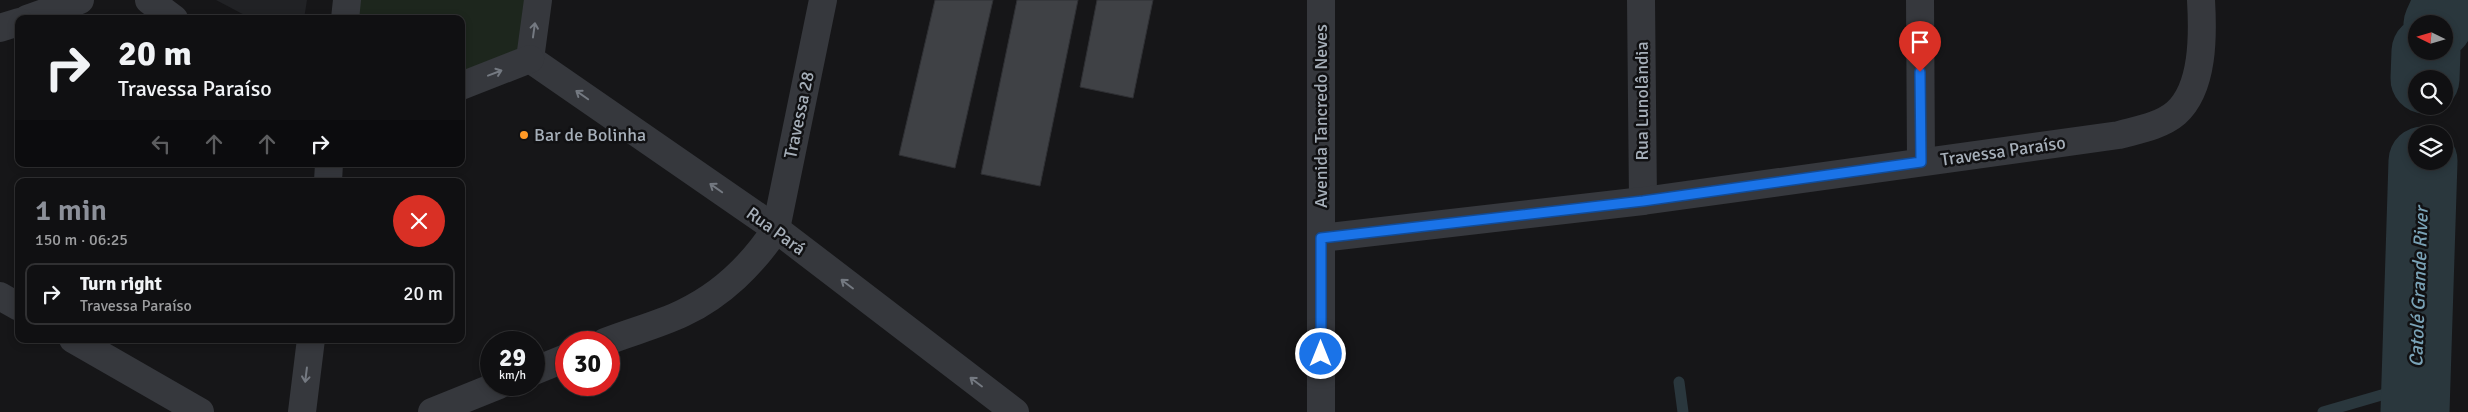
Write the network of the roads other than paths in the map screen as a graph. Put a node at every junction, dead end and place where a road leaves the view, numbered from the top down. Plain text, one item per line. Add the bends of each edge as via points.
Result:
1 (80, 0) edge
2 (149, 0) edge
3 (347, 0) edge
4 (538, 0) edge
5 (823, 0) edge
6 (1321, 0) edge
7 (1642, 0) edge
8 (1920, 0) edge
9 (2201, 0) edge
10 (38, 15) edge
11 (169, 15) edge
12 (345, 15) edge
13 (15, 23) edge
14 (0, 28) edge
15 (530, 59) junction
16 (465, 84) edge
17 (1921, 162) junction
18 (1643, 201) junction
19 (776, 230) junction
20 (1321, 238) junction
21 (0, 296) edge
22 (15, 305) edge
23 (620, 336) edge
24 (80, 343) edge
25 (311, 343) edge
26 (480, 393) edge
27 (200, 412) edge
28 (302, 412) edge
29 (432, 412) edge
30 (1015, 412) edge
31 (1321, 412) edge

1 - 10 street
2 - 11 street
3 - 12 street
15 -> 4 street
5 - 19 street, Travessa 28
6 - 20 street, Avenida Tancredo Neves
7 - 18 street, Rua Lunolândia
8 - 17 street
9 - 17 street, Travessa Paraíso via 2202,48 2197,75 2188,98 2176,113 2160,123 2119,135
13 - 14 street
16 -> 15 street
19 -> 15 street, Rua Pará
17 - 18 street, Travessa Paraíso
18 - 20 street, Travessa Paraíso
19 - 23 street via 744,270 711,296 683,313
30 -> 19 street, Rua Pará
20 - 31 street, Avenida Tancredo Neves
21 - 22 street
24 - 27 street
25 -> 28 street
26 - 29 street

